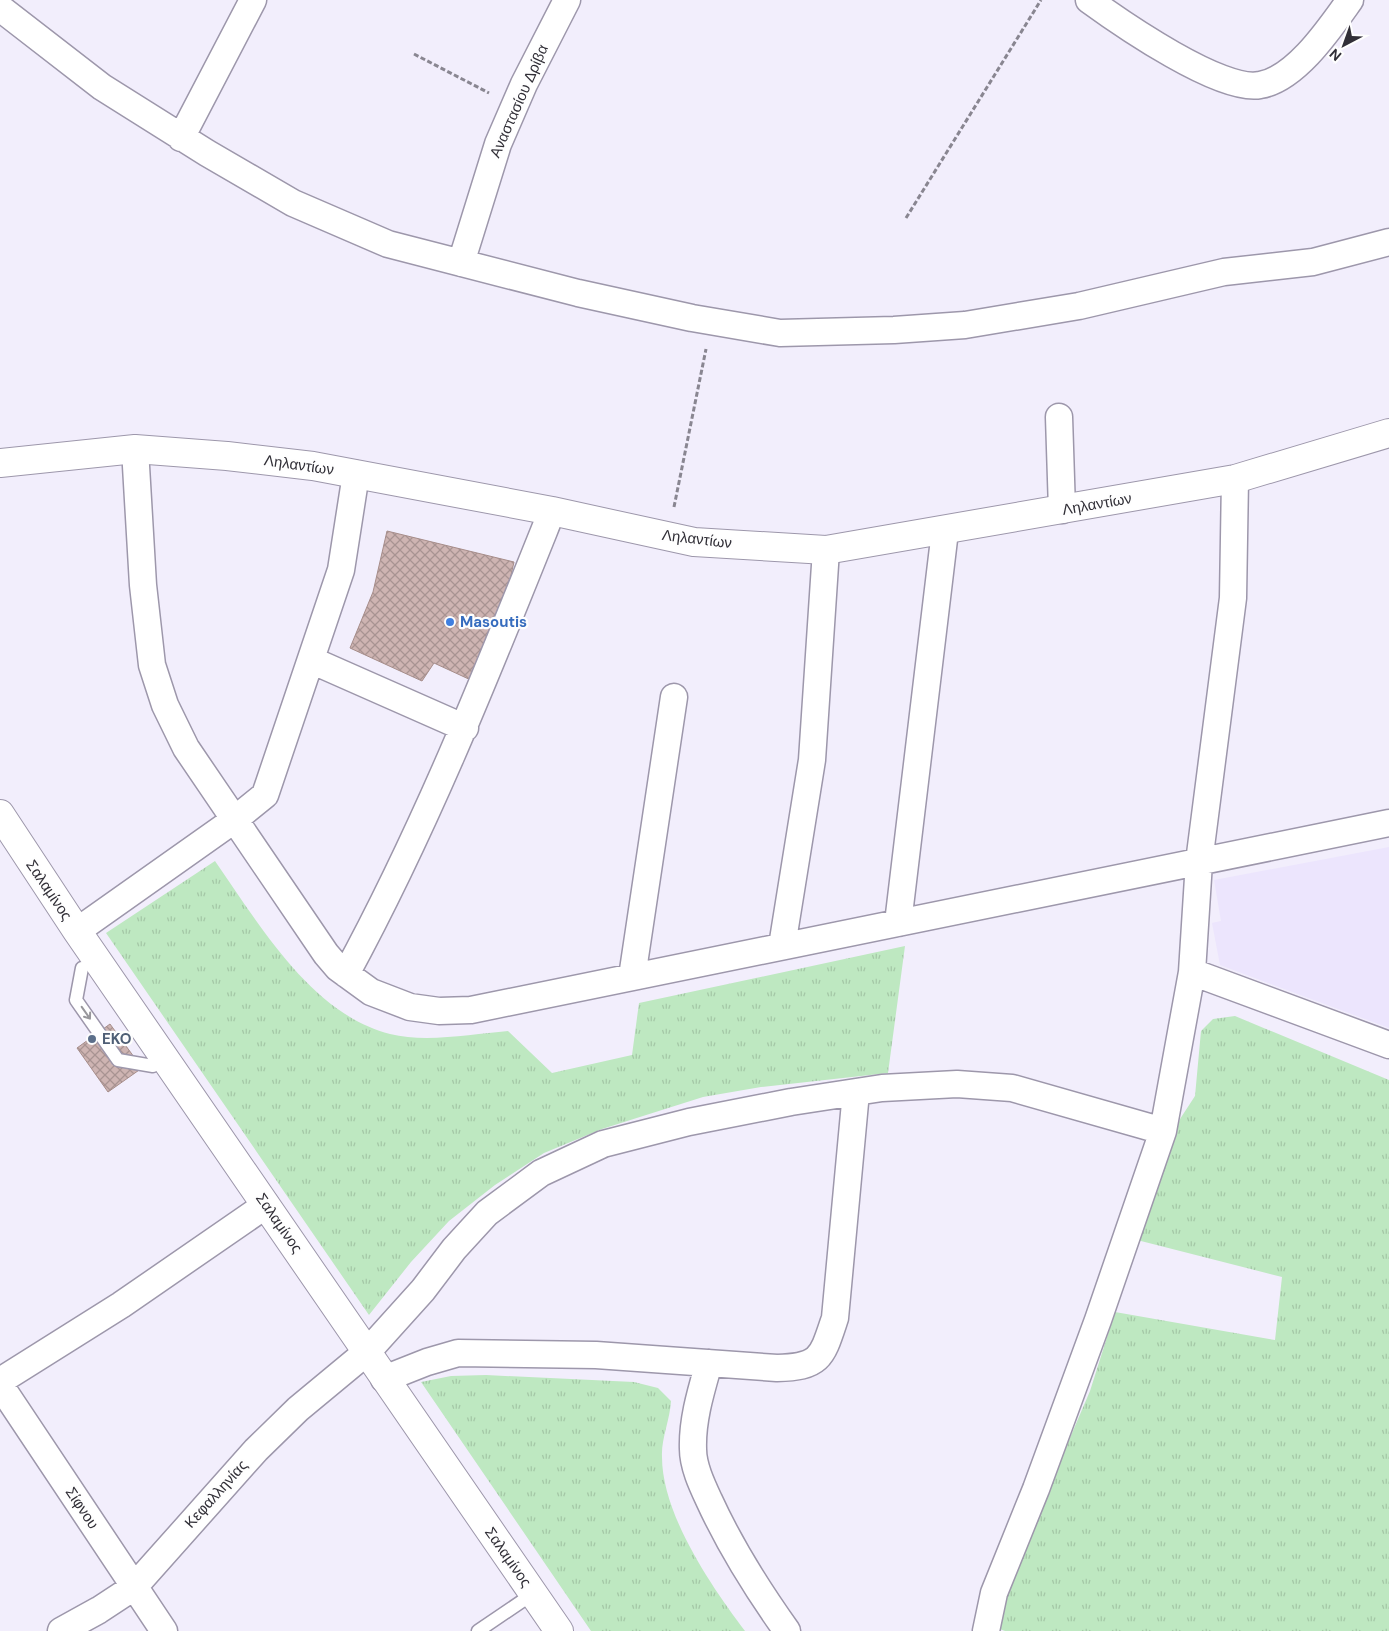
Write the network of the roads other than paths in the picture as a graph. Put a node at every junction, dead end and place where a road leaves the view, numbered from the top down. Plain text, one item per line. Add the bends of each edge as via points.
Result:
1 (253, 0) edge
2 (567, 0) edge
3 (1089, 0) edge
4 (1350, 0) edge
5 (0, 8) edge
6 (181, 138) junction
7 (1389, 242) edge
8 (461, 262) junction
9 (1059, 417) dead end
10 (1389, 433) edge
11 (135, 449) junction
12 (0, 463) edge
13 (356, 474) junction
14 (1235, 479) junction
15 (1062, 510) junction
16 (552, 511) junction
17 (945, 531) junction
18 (826, 550) junction
19 (311, 660) junction
20 (674, 697) dead end
21 (465, 728) junction
22 (0, 814) edge
23 (234, 820) junction
24 (1389, 823) edge
25 (1199, 862) junction
26 (898, 923) junction
27 (77, 931) junction
28 (782, 946) junction
29 (82, 968) dead end
30 (1192, 972) junction
31 (346, 974) junction
32 (632, 977) junction
33 (1389, 1045) edge
34 (153, 1066) dead end
35 (856, 1092) junction
36 (1163, 1131) junction
37 (266, 1205) junction
38 (368, 1350) junction
39 (709, 1363) junction
40 (384, 1379) junction
41 (0, 1381) edge
42 (0, 1385) edge
43 (134, 1587) junction
44 (534, 1593) junction
45 (61, 1631) edge
46 (164, 1631) edge
47 (478, 1631) edge
48 (559, 1631) edge
49 (787, 1631) edge
50 (986, 1631) edge

1 - 6 street
2 - 8 street, Αναστασίου Δρίβα via 498,144
3 - 4 street via 1123,24 1218,79 1242,86 1261,85 1284,75 1317,45
5 - 6 street via 102,87
6 - 8 street via 293,203 388,244
7 - 8 street via 1313,262 1224,272 1079,306 965,324 894,330 780,333 578,294
9 - 15 street
10 - 14 street, Ληλαντίων
11 - 12 street, Ληλαντίων
11 - 13 street, Ληλαντίων via 313,466
11 - 23 street via 144,585 154,672 164,705 181,740
13 - 16 street, Ληλαντίων
13 - 19 street via 341,570
14 - 15 street, Ληλαντίων
14 - 25 street via 1233,598
15 - 17 street, Ληλαντίων
16 - 18 street, Ληλαντίων via 694,542
16 - 21 street
17 - 18 street, Ληλαντίων
17 - 26 street
18 - 28 street via 812,760
19 - 21 street
19 - 23 street via 265,795
20 - 32 street
21 - 31 street via 383,907
22 - 27 street, Σαλαμίνος
23 - 27 street
23 - 31 street via 326,954
24 - 25 street
25 - 26 street
25 - 30 street
26 - 28 street
27 - 37 street, Σαλαμίνος
28 - 32 street
29 -> 34 lane via 76,1000 118,1060
30 - 33 street
30 - 36 street
31 - 32 street via 390,1001 448,1012
35 - 36 street, Κεφαλληνίας via 957,1084 1012,1088
35 - 38 street, Κεφαλληνίας via 689,1122 604,1144 541,1173 486,1213 423,1290
35 - 39 street via 835,1318 826,1344 816,1360 801,1367
36 - 50 street via 1098,1320 994,1593
37 - 38 street, Σαλαμίνος
37 - 41 street via 121,1305
38 - 40 street, Σαλαμίνος
38 - 43 street, Κεφαλληνίας via 298,1409 256,1450
39 - 40 street via 596,1355 458,1353
39 - 49 street via 698,1403 692,1450 700,1480 724,1534
40 - 44 street, Σαλαμίνος
42 - 43 street, Σίφνου
43 - 45 street, Κεφαλληνίας
43 - 46 street, Σίφνου
44 - 47 lane
44 - 48 street, Σαλαμίνος

